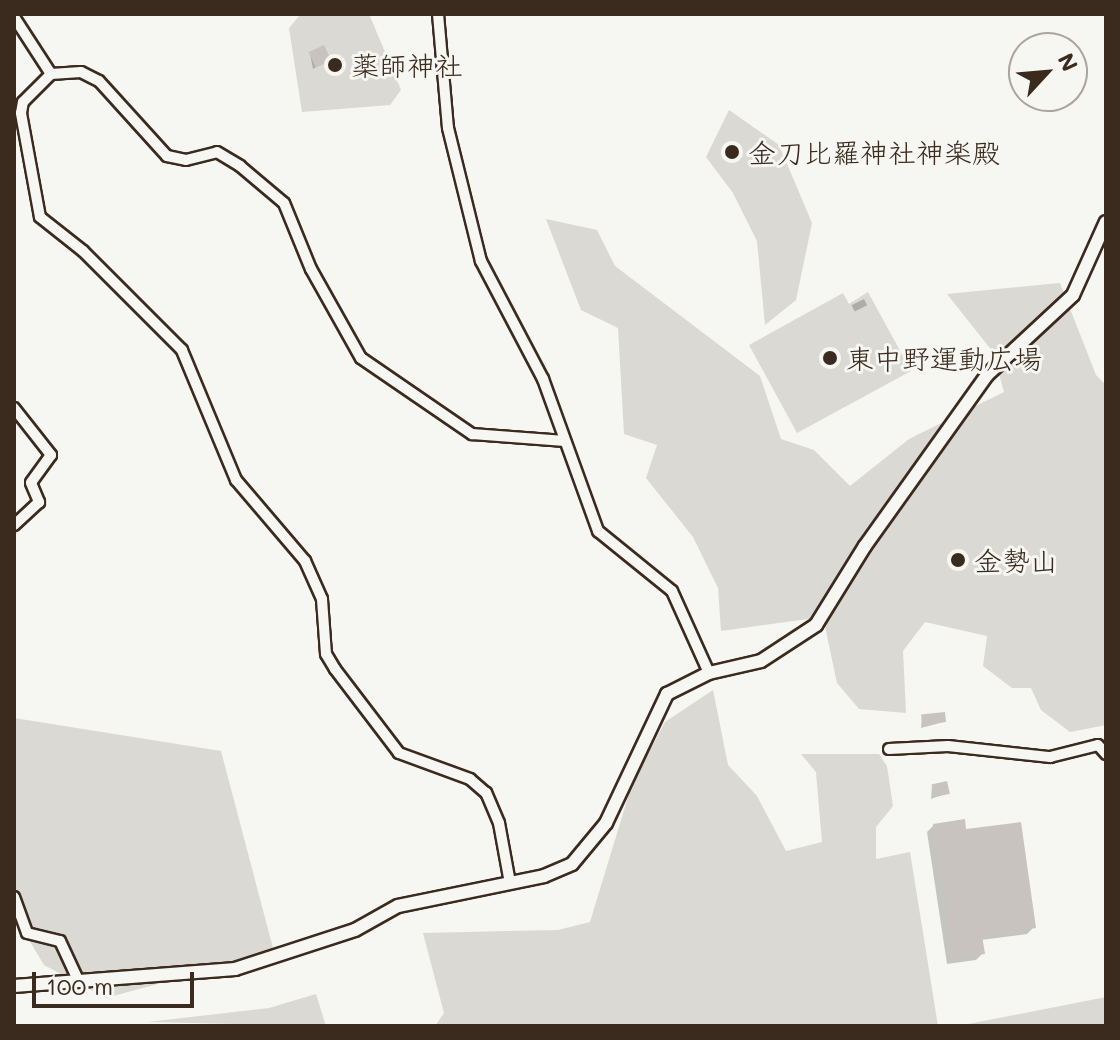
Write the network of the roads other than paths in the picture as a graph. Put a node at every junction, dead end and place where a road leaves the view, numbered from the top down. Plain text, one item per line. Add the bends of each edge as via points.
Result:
1 (438, 14) edge
2 (14, 17) edge
3 (51, 74) junction
4 (1106, 222) edge
5 (14, 408) edge
6 (565, 441) junction
7 (14, 525) edge
8 (709, 673) junction
9 (889, 749) dead end
10 (1106, 754) edge
11 (510, 883) junction
12 (14, 897) edge
13 (79, 982) junction
14 (14, 986) edge

1 - 6 street via 448,128 469,226 543,379
2 - 3 street
3 - 6 street via 81,72 99,81 167,156 186,160 217,152 261,181 284,203 349,344 458,427 490,439
3 - 11 street via 23,102 21,113 40,217 83,251 182,350 236,480 305,561 322,599 326,654 335,669 399,753 456,772 486,793 499,823
4 - 8 street via 1073,295 987,375 865,546 816,625 761,661
5 - 7 street via 51,455 31,483 39,502
6 - 8 street via 598,531 672,591
8 - 11 street via 667,694 589,849 544,876
9 - 10 street via 948,746 1050,757 1098,745
11 - 13 street via 398,906 355,930 235,969
12 - 13 street via 27,933 60,941
13 - 14 street

